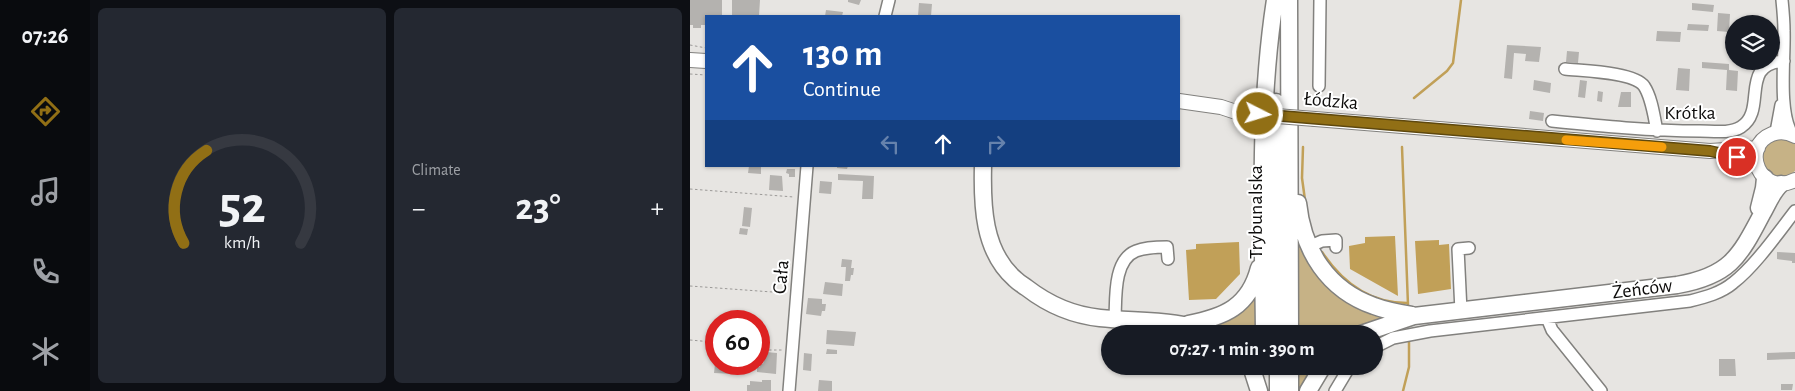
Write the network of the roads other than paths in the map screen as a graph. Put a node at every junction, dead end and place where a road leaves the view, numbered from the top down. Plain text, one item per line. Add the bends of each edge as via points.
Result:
1 (890, 0) edge
2 (1275, 0) edge
3 (1289, 0) edge
4 (1320, 0) edge
5 (1782, 0) edge
6 (885, 15) edge
7 (690, 60) edge
8 (705, 61) edge
9 (1784, 62) junction
10 (1565, 69) dead end
11 (1319, 86) dead end
12 (1784, 91) junction
13 (1180, 101) edge
14 (1180, 110) edge
15 (1239, 113) junction
16 (1552, 121) dead end
17 (1289, 126) junction
18 (1657, 131) junction
19 (1776, 132) junction
20 (1794, 135) edge
21 (1757, 154) junction
22 (807, 167) edge
23 (983, 167) edge
24 (990, 167) edge
25 (1765, 178) junction
26 (1788, 182) edge
27 (1795, 211) edge
28 (1754, 227) junction
29 (1263, 245) junction
30 (1308, 247) junction
31 (1336, 248) dead end
32 (1469, 248) dead end
33 (1168, 259) dead end
34 (1025, 286) junction
35 (1461, 311) junction
36 (1414, 316) junction
37 (1547, 318) junction
38 (1115, 319) junction
39 (1183, 325) joint
40 (1264, 325) edge
41 (1278, 325) edge
42 (1290, 325) edge
43 (1383, 327) edge
44 (1383, 343) edge
45 (1254, 375) edge
46 (1264, 375) edge
47 (1278, 375) edge
48 (1290, 375) edge
49 (1318, 375) edge
50 (1345, 375) edge
51 (789, 391) edge
52 (1259, 391) edge
53 (1264, 391) edge
54 (1278, 391) edge
55 (1290, 391) edge
56 (1308, 391) edge
57 (1335, 391) edge
58 (1601, 391) edge

1 - 6 street
2 - 29 highway via 1269,40 1263,156
2 - 41 highway, Trybunalska
3 - 17 highway, Trybunalska
4 - 11 street
5 - 9 street
7 - 8 main road
9 - 12 street
9 - 18 street, Krótka via 1768,64 1761,70 1749,118 1740,128
10 - 18 street via 1628,77 1641,82 1647,92
12 - 19 street
12 - 20 street via 1788,128
13 - 15 main road, Łódzka
14 - 15 main road, Łódzka
15 - 21 main road, Łódzka, bridge
16 - 18 street, Krótka
17 - 30 highway via 1299,218
17 - 42 highway, Trybunalska
19 - 20 main road
19 - 21 main road via 1762,141
21 - 25 main road via 1759,170
22 - 51 street, Cała
23 - 34 highway via 982,202 987,231 999,260 1015,280
24 - 34 highway via 988,201 991,216 1006,255
25 - 26 main road
25 - 28 highway
26 - 28 highway via 1777,188
27 - 37 street, Żeńców via 1744,274 1714,294 1690,301
28 - 35 highway via 1743,250 1731,263 1716,274 1692,282
29 - 39 highway via 1256,278 1241,302 1214,318
29 - 40 highway
30 - 31 street via 1336,240
30 - 36 highway via 1325,273 1344,290 1375,307
32 - 35 street via 1458,249
33 - 38 street via 1167,247 1134,251 1125,259 1119,278
34 - 38 highway via 1062,309
35 - 36 highway
36 - 43 highway
37 - 44 street, Żeńców via 1421,333
37 - 58 street via 1552,330
38 - 39 highway
45 - 52 highway
46 - 53 highway
47 - 54 highway
48 - 55 highway
49 - 56 highway
50 - 57 street

